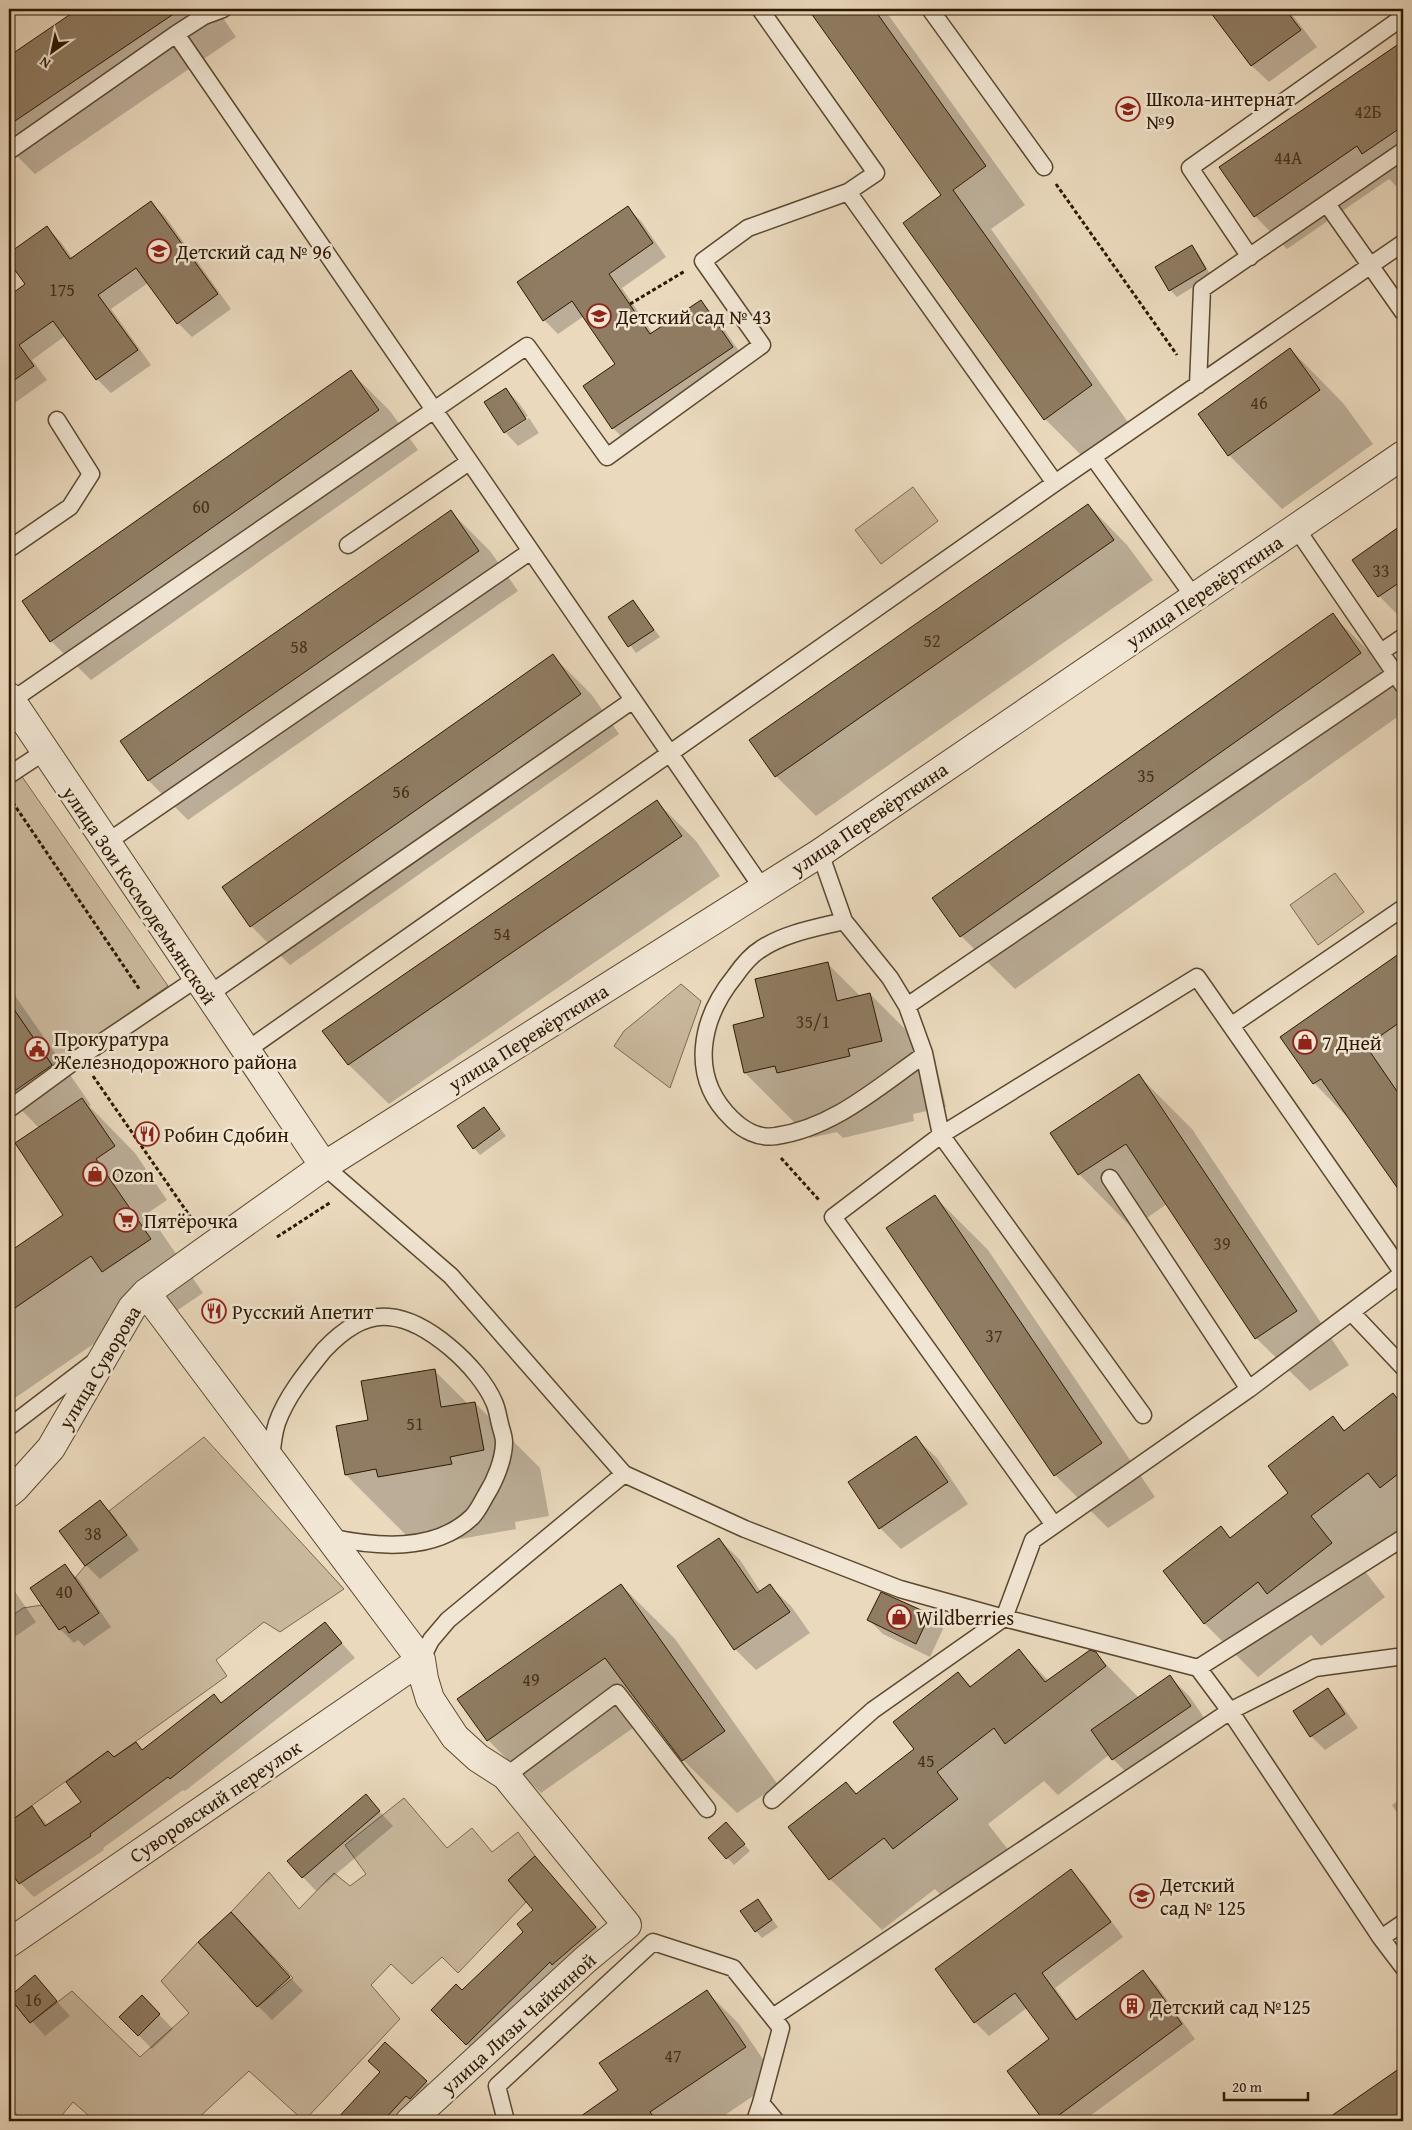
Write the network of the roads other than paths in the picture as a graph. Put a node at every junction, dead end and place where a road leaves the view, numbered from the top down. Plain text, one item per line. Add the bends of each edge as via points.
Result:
1 (222, 9) edge
2 (760, 9) edge
3 (930, 9) edge
4 (1403, 17) edge
5 (176, 34) junction
6 (9, 151) edge
7 (1403, 151) edge
8 (1044, 167) road end
9 (848, 192) junction
10 (1327, 204) junction
11 (1403, 243) edge
12 (1250, 257) junction
13 (1371, 266) junction
14 (1403, 312) edge
15 (1198, 385) junction
16 (434, 410) junction
17 (57, 420) dead end
18 (1403, 455) edge
19 (1093, 457) junction
20 (469, 462) junction
21 (1055, 483) junction
22 (1296, 528) junction
23 (348, 545) dead end
24 (9, 549) edge
25 (530, 551) junction
26 (1194, 597) junction
27 (1403, 637) edge
28 (1381, 652) junction
29 (1399, 679) edge
30 (10, 699) edge
31 (633, 700) junction
32 (44, 752) junction
33 (670, 754) junction
34 (9, 775) edge
35 (106, 843) junction
36 (820, 853) junction
37 (763, 889) junction
38 (1403, 908) edge
39 (844, 921) junction
40 (202, 987) junction
41 (907, 1006) junction
42 (1232, 1025) junction
43 (247, 1050) junction
44 (924, 1055) junction
45 (9, 1109) edge
46 (941, 1135) junction
47 (324, 1166) junction
48 (1110, 1178) dead end
49 (1403, 1273) edge
50 (146, 1293) junction
51 (1352, 1313) junction
52 (104, 1355) junction
53 (1403, 1367) edge
54 (1249, 1389) junction
55 (1143, 1415) dead end
56 (9, 1427) edge
57 (271, 1460) junction
58 (624, 1474) junction
59 (9, 1492) edge
60 (1054, 1525) junction
61 (327, 1536) junction
62 (1403, 1538) edge
63 (1004, 1618) junction
64 (1403, 1657) edge
65 (421, 1660) junction
66 (1198, 1668) junction
67 (1230, 1711) junction
68 (506, 1776) junction
69 (772, 1800) dead end
70 (707, 1809) dead end
71 (1403, 1923) edge
72 (1381, 1938) junction
73 (9, 1943) edge
74 (1403, 1967) edge
75 (773, 2017) junction
76 (761, 2103) junction
77 (410, 2121) edge
78 (506, 2121) edge
79 (755, 2121) edge
80 (776, 2121) edge

1 - 5 lane
2 - 9 lane via 876,173
3 - 8 lane
4 - 12 lane via 1190,168
5 - 6 lane
5 - 16 lane
7 - 10 lane
9 - 16 lane via 748,228 703,261 762,345 607,457 527,346
9 - 21 lane
10 - 12 lane
10 - 13 lane
11 - 13 lane
12 - 15 lane via 1202,289
13 - 14 lane
13 - 15 lane
15 - 19 lane
16 - 20 lane
16 - 30 lane
17 - 24 lane via 92,474 70,507
18 - 22 street, улица Перевёрткина
19 - 21 lane
19 - 26 lane
20 - 23 lane
20 - 25 lane
21 - 33 lane
22 - 26 street, улица Перевёрткина
22 - 28 lane
25 - 31 lane
25 - 35 lane
26 - 36 street, улица Перевёрткина
27 - 28 lane
28 - 29 lane
29 - 41 lane
30 - 32 street, улица Зои Космодемьянской
31 - 33 lane
31 - 40 lane
32 - 34 lane
32 - 35 street, улица Зои Космодемьянской
33 - 37 lane
33 - 43 lane
35 - 40 street, улица Зои Космодемьянской
36 - 37 street, улица Перевёрткина
36 - 39 lane
37 - 47 street, улица Перевёрткина
38 - 42 lane
39 - 41 lane via 890,978
39 - 44 lane via 789,935 761,949 724,988 708,1023 703,1052 705,1074 712,1094 740,1127 760,1136 775,1136 804,1129 854,1106
40 - 43 street, улица Зои Космодемьянской
40 - 45 lane via 152,1008
41 - 44 lane
42 - 46 lane via 1197,977
42 - 49 lane
43 - 47 street, улица Зои Космодемьянской
44 - 46 lane
46 - 55 lane
46 - 60 lane via 833,1217
47 - 50 street, улица Суворова
47 - 58 lane via 451,1276
48 - 54 lane
49 - 51 lane
50 - 52 street, улица Суворова via 132,1308
50 - 57 street
51 - 53 lane
51 - 54 lane
52 - 56 lane
52 - 59 street, улица Суворова via 51,1448
54 - 60 lane
57 - 61 street
57 - 61 lane via 277,1422 314,1362 336,1337 368,1319 388,1316 411,1322 439,1338 468,1363 494,1401 504,1442 496,1479 473,1516 448,1535 423,1542 356,1543
58 - 63 lane via 746,1529 900,1588
58 - 65 lane via 448,1620 431,1640
60 - 63 lane via 1033,1540
61 - 65 street
62 - 66 lane
63 - 66 lane
63 - 69 lane via 873,1710
64 - 67 lane via 1314,1668
65 - 68 street via 430,1699 455,1737
65 - 73 street, Суворовский переулок
66 - 67 lane
67 - 72 lane
67 - 75 lane
68 - 70 lane via 617,1693
68 - 77 street, улица Лизы Чайкиной via 627,1925
71 - 72 lane
72 - 74 lane
75 - 76 lane via 782,2028
75 - 78 lane via 733,1968 653,1942 497,2086
76 - 79 lane
76 - 80 lane

